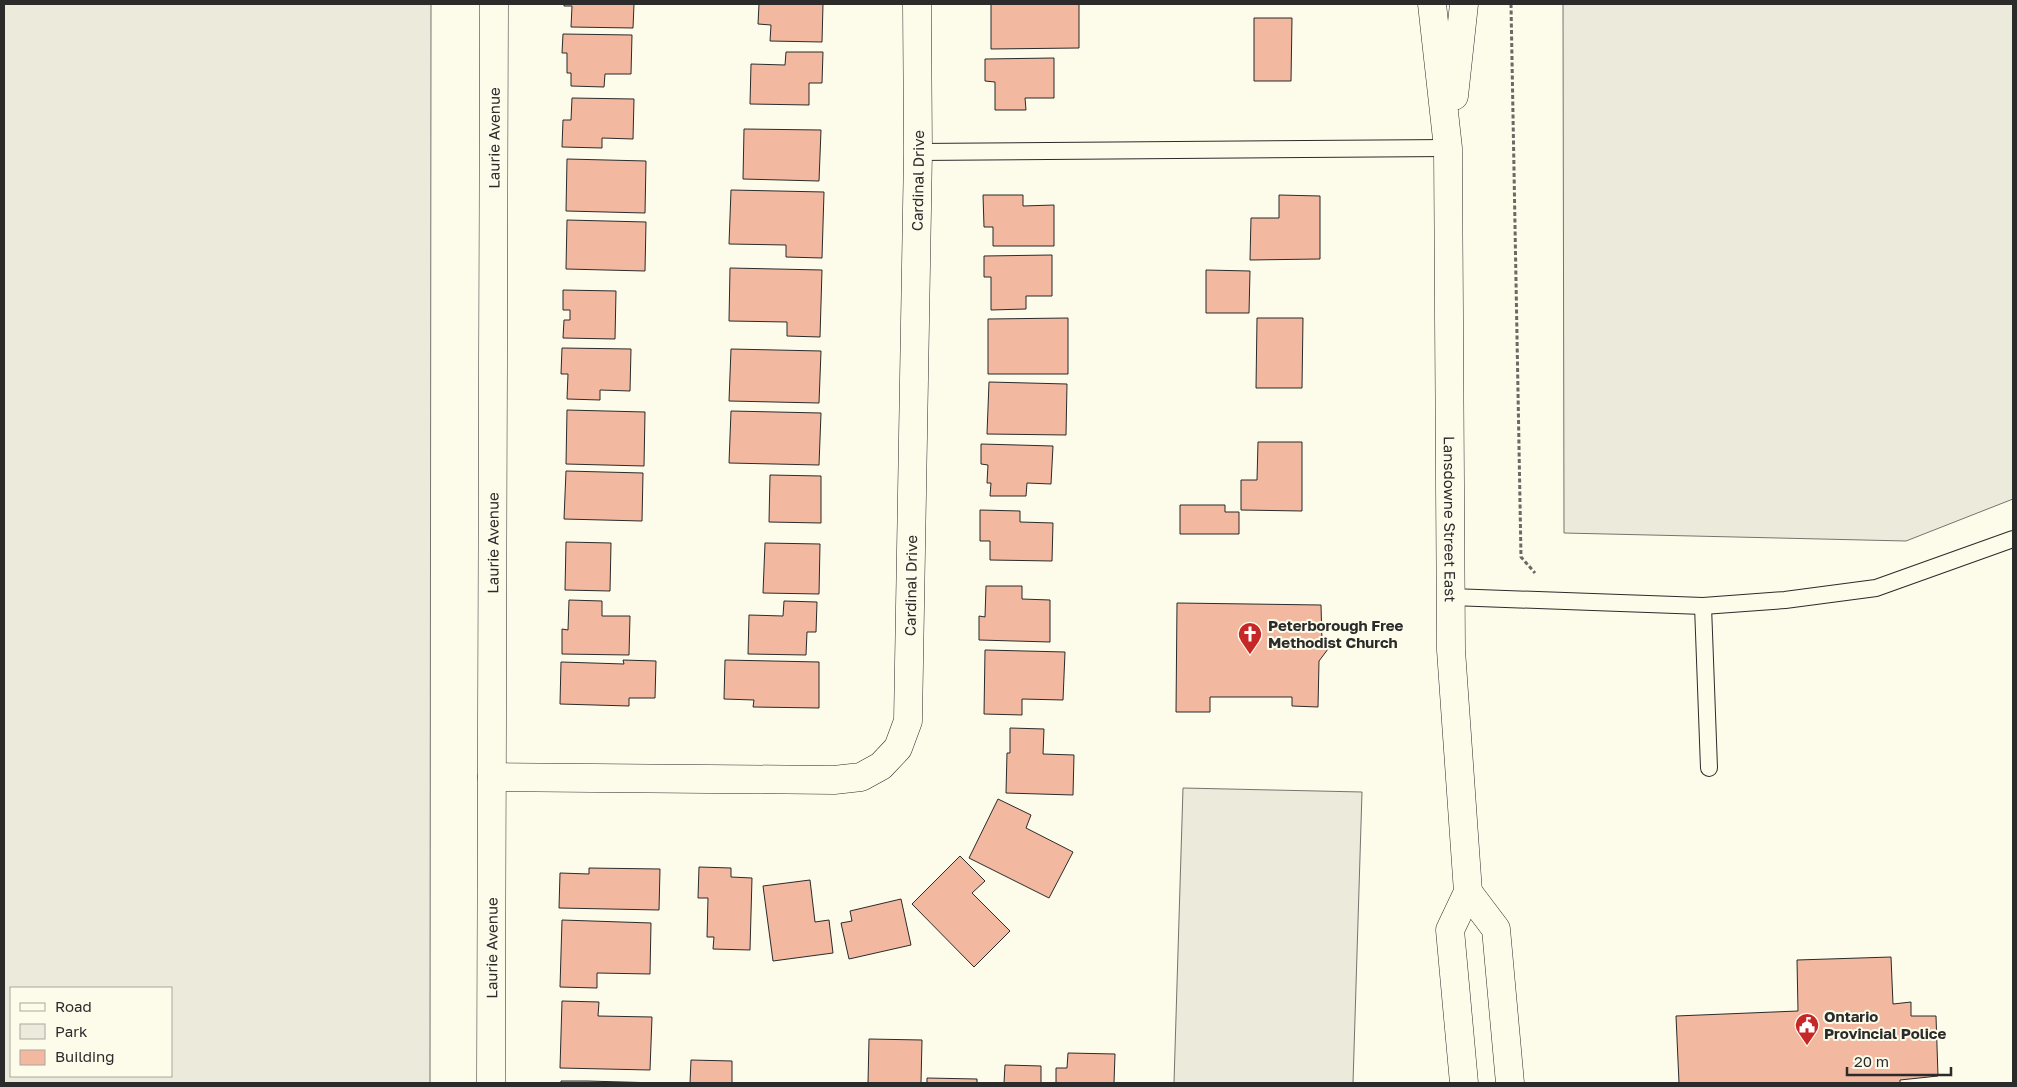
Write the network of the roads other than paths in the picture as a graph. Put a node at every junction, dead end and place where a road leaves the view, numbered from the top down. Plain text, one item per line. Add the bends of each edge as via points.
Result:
1 (494, 4) edge
2 (917, 4) edge
3 (1432, 4) edge
4 (1464, 4) edge
5 (1448, 148) junction
6 (918, 152) junction
7 (2013, 539) edge
8 (1451, 597) junction
9 (1703, 606) junction
10 (1709, 768) dead end
11 (492, 777) junction
12 (1468, 892) junction
13 (491, 1083) edge
14 (1464, 1083) edge
15 (1510, 1083) edge

1 - 11 street, Laurie Avenue
2 - 6 street, Cardinal Drive
3 - 5 street, Lansdowne Street East
4 - 5 street, Lansdowne Street East
5 - 6 lane
5 - 8 street, Lansdowne Street East
6 - 11 street, Cardinal Drive via 908,720 898,748 881,766 860,777 834,780
7 - 9 lane via 1876,588
8 - 9 lane
8 - 12 street, Lansdowne Street East via 1451,650
9 - 10 lane
11 - 13 street, Laurie Avenue
12 - 14 street, Lansdowne Street East via 1450,930
12 - 15 street via 1496,929

